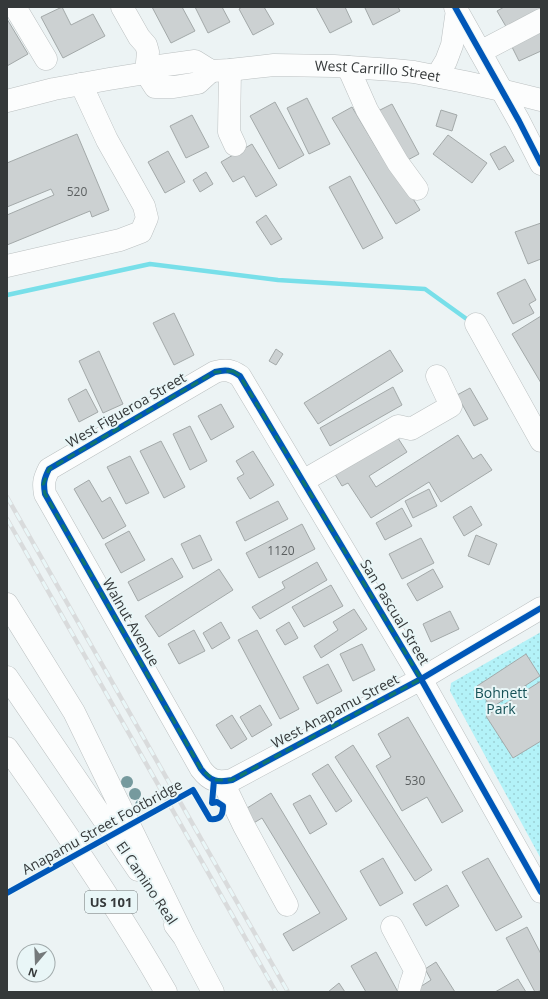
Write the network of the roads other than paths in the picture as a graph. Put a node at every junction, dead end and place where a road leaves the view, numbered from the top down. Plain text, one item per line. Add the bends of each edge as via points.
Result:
1 (15, 7) edge
2 (122, 7) edge
3 (456, 9) edge
4 (541, 20) edge
5 (480, 52) junction
6 (46, 59) dead end
7 (348, 67) junction
8 (221, 71) junction
9 (146, 73) junction
10 (437, 76) junction
11 (81, 84) junction
12 (501, 90) junction
13 (541, 100) edge
14 (7, 101) edge
15 (235, 145) dead end
16 (541, 164) edge
17 (417, 189) dead end
18 (7, 266) edge
19 (476, 324) dead end
20 (233, 371) joint
21 (437, 376) dead end
22 (541, 441) edge
23 (303, 481) junction
24 (43, 485) joint
25 (7, 604) edge
26 (541, 608) edge
27 (7, 678) edge
28 (421, 679) junction
29 (7, 748) edge
30 (7, 774) edge
31 (223, 782) junction
32 (54, 814) junction
33 (541, 892) edge
34 (287, 905) dead end
35 (392, 927) dead end
36 (184, 937) junction
37 (166, 992) edge
38 (213, 992) edge
39 (409, 992) edge

1 - 6 main road
2 - 9 main road via 139,38 146,45
3 - 5 main road
3 - 10 main road via 452,45
4 - 5 main road
5 - 12 main road
7 - 8 main road, West Carrillo Street via 274,65
7 - 10 main road, West Carrillo Street
7 - 17 main road via 367,110 398,163
8 - 9 main road via 198,83 155,87
8 - 15 main road via 229,132
9 - 11 main road
10 - 12 main road, West Carrillo Street
11 - 14 main road
11 - 18 main road via 107,140 144,206 147,218 141,232 120,240
12 - 13 main road, West Carrillo Street
12 - 16 main road
19 - 22 main road
20 - 23 main road, San Pascual Street via 240,376
20 - 24 main road, West Figueroa Street via 215,372 49,469
21 - 23 main road via 451,406 411,429 398,426
23 - 28 main road, San Pascual Street
24 - 31 main road, Walnut Avenue via 45,494 201,770 206,776
25 - 36 main road via 74,712
26 - 28 main road, West Anapamu Street
27 - 36 main road, El Camino Real / US 101
28 - 31 main road, West Anapamu Street via 232,780
28 - 33 main road, San Pascual Street
29 - 32 main road, US 101
30 - 32 main road
31 - 34 main road
32 - 37 main road, US 101 via 143,951
35 - 39 main road via 415,970
36 - 38 main road, El Camino Real / US 101

